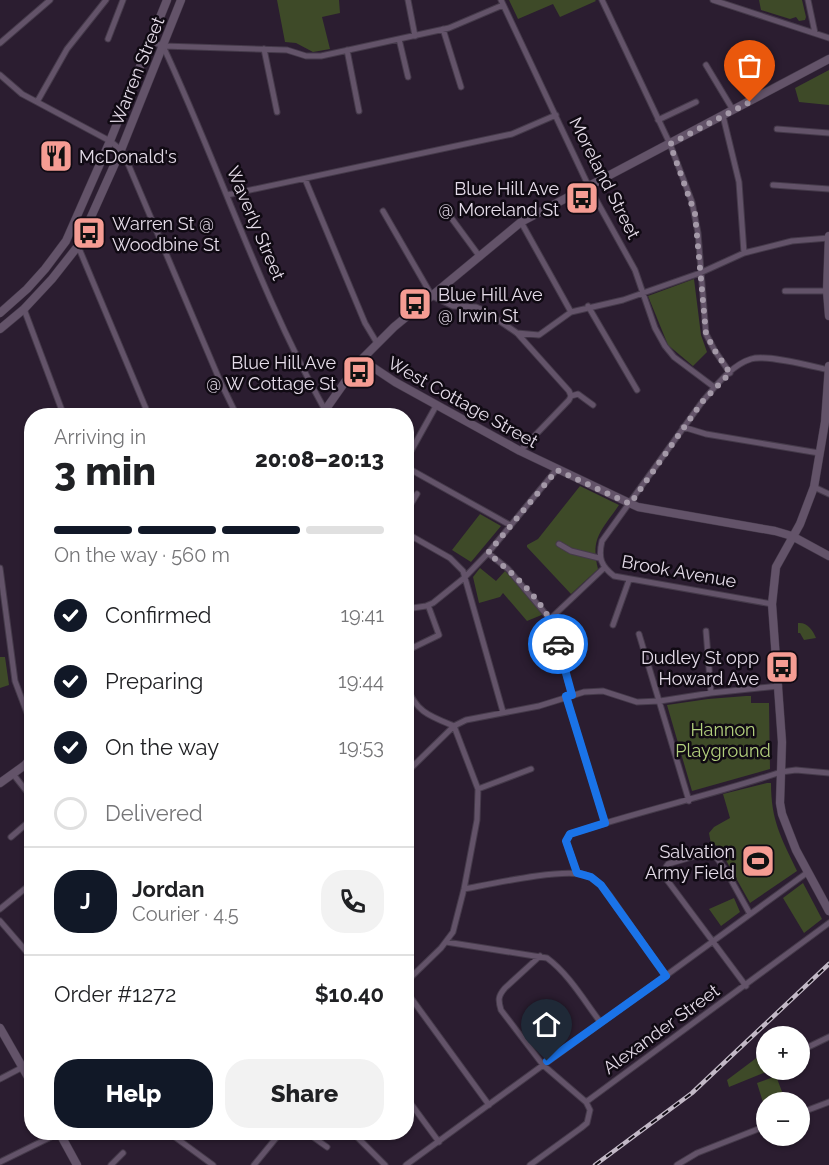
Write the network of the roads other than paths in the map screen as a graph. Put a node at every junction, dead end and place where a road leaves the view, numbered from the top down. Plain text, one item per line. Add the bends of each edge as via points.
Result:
1 (50, 0) edge
2 (106, 0) edge
3 (123, 0) edge
4 (168, 0) edge
5 (181, 0) edge
6 (408, 0) edge
7 (602, 0) edge
8 (713, 0) edge
9 (808, 0) edge
10 (502, 3) edge
11 (443, 29) junction
12 (815, 33) junction
13 (416, 36) junction
14 (829, 38) edge
15 (108, 39) dead end
16 (399, 39) junction
17 (152, 42) junction
18 (0, 43) edge
19 (163, 46) junction
20 (264, 50) junction
21 (347, 50) junction
22 (829, 59) edge
23 (706, 65) dead end
24 (0, 75) edge
25 (408, 77) dead end
26 (461, 87) dead end
27 (37, 102) junction
28 (696, 102) dead end
29 (733, 110) junction
30 (359, 111) dead end
31 (277, 112) dead end
32 (556, 115) junction
33 (723, 116) junction
34 (658, 120) junction
35 (777, 129) dead end
36 (829, 133) edge
37 (110, 141) junction
38 (670, 144) junction
39 (121, 150) junction
40 (305, 179) junction
41 (773, 185) dead end
42 (589, 187) junction
43 (829, 189) edge
44 (227, 195) junction
45 (444, 208) dead end
46 (383, 211) dead end
47 (521, 222) junction
48 (829, 238) edge
49 (78, 246) junction
50 (744, 253) junction
51 (480, 257) junction
52 (700, 273) junction
53 (785, 291) dead end
54 (827, 291) junction
55 (642, 292) junction
56 (432, 296) junction
57 (588, 306) junction
58 (24, 309) junction
59 (571, 312) junction
60 (0, 313) edge
61 (829, 316) edge
62 (0, 329) edge
63 (518, 333) junction
64 (377, 344) junction
65 (362, 360) junction
66 (829, 368) edge
67 (730, 373) junction
68 (714, 387) junction
69 (637, 390) dead end
70 (571, 396) junction
71 (593, 405) dead end
72 (436, 406) junction
73 (61, 408) edge
74 (146, 408) edge
75 (233, 408) edge
76 (321, 408) edge
77 (327, 408) edge
78 (827, 423) edge
79 (683, 427) junction
80 (414, 446) edge
81 (520, 451) junction
82 (819, 453) junction
83 (557, 470) junction
84 (414, 472) edge
85 (813, 487) junction
86 (417, 494) dead end
87 (829, 494) edge
88 (414, 499) edge
89 (630, 504) junction
90 (510, 525) junction
91 (792, 536) junction
92 (414, 538) edge
93 (559, 544) dead end
94 (488, 553) junction
95 (829, 556) edge
96 (599, 558) junction
97 (0, 568) edge
98 (604, 568) junction
99 (464, 578) junction
100 (629, 580) junction
101 (772, 604) junction
102 (428, 605) junction
103 (414, 608) edge
104 (550, 619) junction
105 (613, 625) dead end
106 (706, 631) dead end
107 (639, 634) dead end
108 (414, 647) edge
109 (779, 686) junction
110 (711, 693) junction
111 (569, 696) junction
112 (414, 701) edge
113 (660, 701) junction
114 (24, 705) edge
115 (503, 712) junction
116 (454, 726) junction
117 (24, 764) edge
118 (414, 764) edge
119 (531, 769) dead end
120 (781, 772) junction
121 (829, 773) edge
122 (13, 774) junction
123 (0, 783) edge
124 (24, 788) edge
125 (478, 789) junction
126 (689, 801) junction
127 (605, 823) junction
128 (24, 826) edge
129 (11, 837) dead end
130 (808, 872) junction
131 (577, 873) junction
132 (464, 889) junction
133 (24, 890) edge
134 (0, 909) edge
135 (829, 911) edge
136 (750, 914) junction
137 (0, 921) edge
138 (829, 923) edge
139 (446, 942) junction
140 (712, 942) junction
141 (24, 949) edge
142 (540, 956) junction
143 (414, 974) edge
144 (666, 976) junction
145 (746, 986) junction
146 (414, 1002) edge
147 (601, 1023) junction
148 (0, 1028) edge
149 (829, 1036) edge
150 (810, 1046) edge
151 (543, 1065) junction
152 (22, 1067) junction
153 (24, 1070) edge
154 (0, 1079) edge
155 (586, 1102) junction
156 (829, 1102) edge
157 (489, 1105) junction
158 (414, 1109) edge
159 (810, 1109) edge
160 (756, 1130) edge
161 (43, 1140) edge
162 (63, 1140) edge
163 (179, 1140) edge
164 (275, 1140) edge
165 (317, 1140) edge
166 (360, 1140) edge
167 (439, 1142) junction
168 (327, 1147) dead end
169 (123, 1154) dead end
170 (0, 1162) edge
171 (77, 1165) edge
172 (111, 1165) edge
173 (213, 1165) edge
174 (254, 1165) edge
175 (385, 1165) edge
176 (406, 1165) edge
177 (530, 1165) edge
178 (677, 1165) edge

1 - 18 street
2 - 27 street via 67,49
3 - 15 street
4 - 17 main road, Warren Street
5 - 19 main road, Warren Street
6 - 13 street
7 - 34 street
8 - 12 street
9 - 12 street
10 - 11 street via 467,22
10 - 32 street, Moreland Street
11 - 13 street
11 - 26 street
12 - 14 street
13 - 16 street
16 - 21 street
16 - 25 street
17 - 19 street
17 - 37 main road, Warren Street
19 - 20 street
19 - 39 main road, Warren Street
19 - 44 street, Waverly Street
20 - 21 street via 321,56
20 - 31 street
21 - 30 street
22 - 29 main road
23 - 29 street
24 - 27 street
27 - 37 street
28 - 34 street
29 - 33 main road
32 - 40 street via 512,134
32 - 42 street, Moreland Street
33 - 38 main road
33 - 50 street via 739,182
34 - 38 street
35 - 36 street
37 - 39 street
37 - 60 main road, Warren Street via 62,246 27,289
38 - 42 main road
38 - 52 street via 695,214
39 - 49 main road, Warren Street
39 - 75 street
40 - 44 street
40 - 64 street
41 - 43 street
42 - 47 main road
42 - 55 street, Moreland Street via 624,248
44 - 76 street, Waverly Street
45 - 51 street
46 - 56 street
47 - 51 main road
47 - 59 street
48 - 50 street via 792,241
48 - 54 main road
49 - 58 main road, Warren Street
49 - 74 street
50 - 52 street
51 - 56 main road
52 - 55 street
52 - 67 street via 706,334
53 - 54 street
54 - 61 main road
55 - 57 street
55 - 68 street, Moreland Street via 670,353
56 - 63 street via 453,306 485,311
56 - 64 main road
57 - 59 street
57 - 69 street
58 - 62 main road, Warren Street
58 - 73 street
59 - 63 street via 539,335
63 - 70 street
64 - 65 main road
65 - 72 main road, West Cottage Street
65 - 77 main road
66 - 67 street, Brook Avenue via 759,358 747,360
66 - 78 main road
67 - 68 street, Brook Avenue
68 - 79 street, Brook Avenue
70 - 71 street via 578,394
70 - 81 street
72 - 80 street
72 - 81 main road, West Cottage Street
78 - 82 main road
79 - 82 street
79 - 89 street, Brook Avenue
81 - 83 main road, West Cottage Street
82 - 85 main road
83 - 89 main road, West Cottage Street
83 - 90 street
84 - 90 street
85 - 87 street
85 - 91 main road
86 - 88 street
89 - 91 main road, West Cottage Street
89 - 96 street, Brook Avenue via 602,541
90 - 94 street
91 - 95 main road, West Cottage Street
91 - 101 main road via 776,567
92 - 99 street via 459,565
93 - 96 street
94 - 99 street
94 - 104 street via 508,569
96 - 98 street, Brook Avenue
97 - 114 street via 15,681
98 - 100 street, Brook Avenue
98 - 104 street
99 - 102 street
99 - 115 street
100 - 101 street, Brook Avenue
100 - 105 street
101 - 109 main road
102 - 103 street
102 - 108 street via 439,635
104 - 111 street
106 - 110 street
107 - 113 street
109 - 110 street
109 - 120 main road
110 - 113 street
111 - 113 street via 592,690 638,702
111 - 115 street
111 - 127 street
112 - 116 street via 424,713
113 - 126 street
115 - 116 street
116 - 118 street
116 - 125 street
117 - 122 main road
119 - 125 street
120 - 121 street
120 - 126 street
120 - 130 main road via 780,803 786,830
122 - 123 main road
122 - 124 street
125 - 132 street via 477,820
126 - 127 street
127 - 131 street via 567,837
128 - 129 street
130 - 135 main road
130 - 136 street
131 - 132 street
131 - 144 street via 601,885
132 - 139 street via 456,924
133 - 134 street
136 - 140 street
136 - 140 street via 713,853 668,864 664,873 667,880
137 - 141 street
138 - 145 street, Alexander Street
139 - 142 street
139 - 143 street
140 - 144 street
140 - 145 street
142 - 147 street via 554,963
142 - 151 street via 505,988 498,1001
144 - 147 street
145 - 155 street, Alexander Street
146 - 157 street
147 - 151 street
148 - 152 main road
149 - 150 street
151 - 155 street
151 - 157 street
152 - 153 main road
152 - 154 street
155 - 177 street via 590,1110 587,1123
156 - 159 street
157 - 167 street
158 - 167 street
160 - 178 street
161 - 170 street
162 - 171 main road
163 - 173 street
164 - 174 street
165 - 168 street
166 - 175 street
167 - 176 street
169 - 172 street

